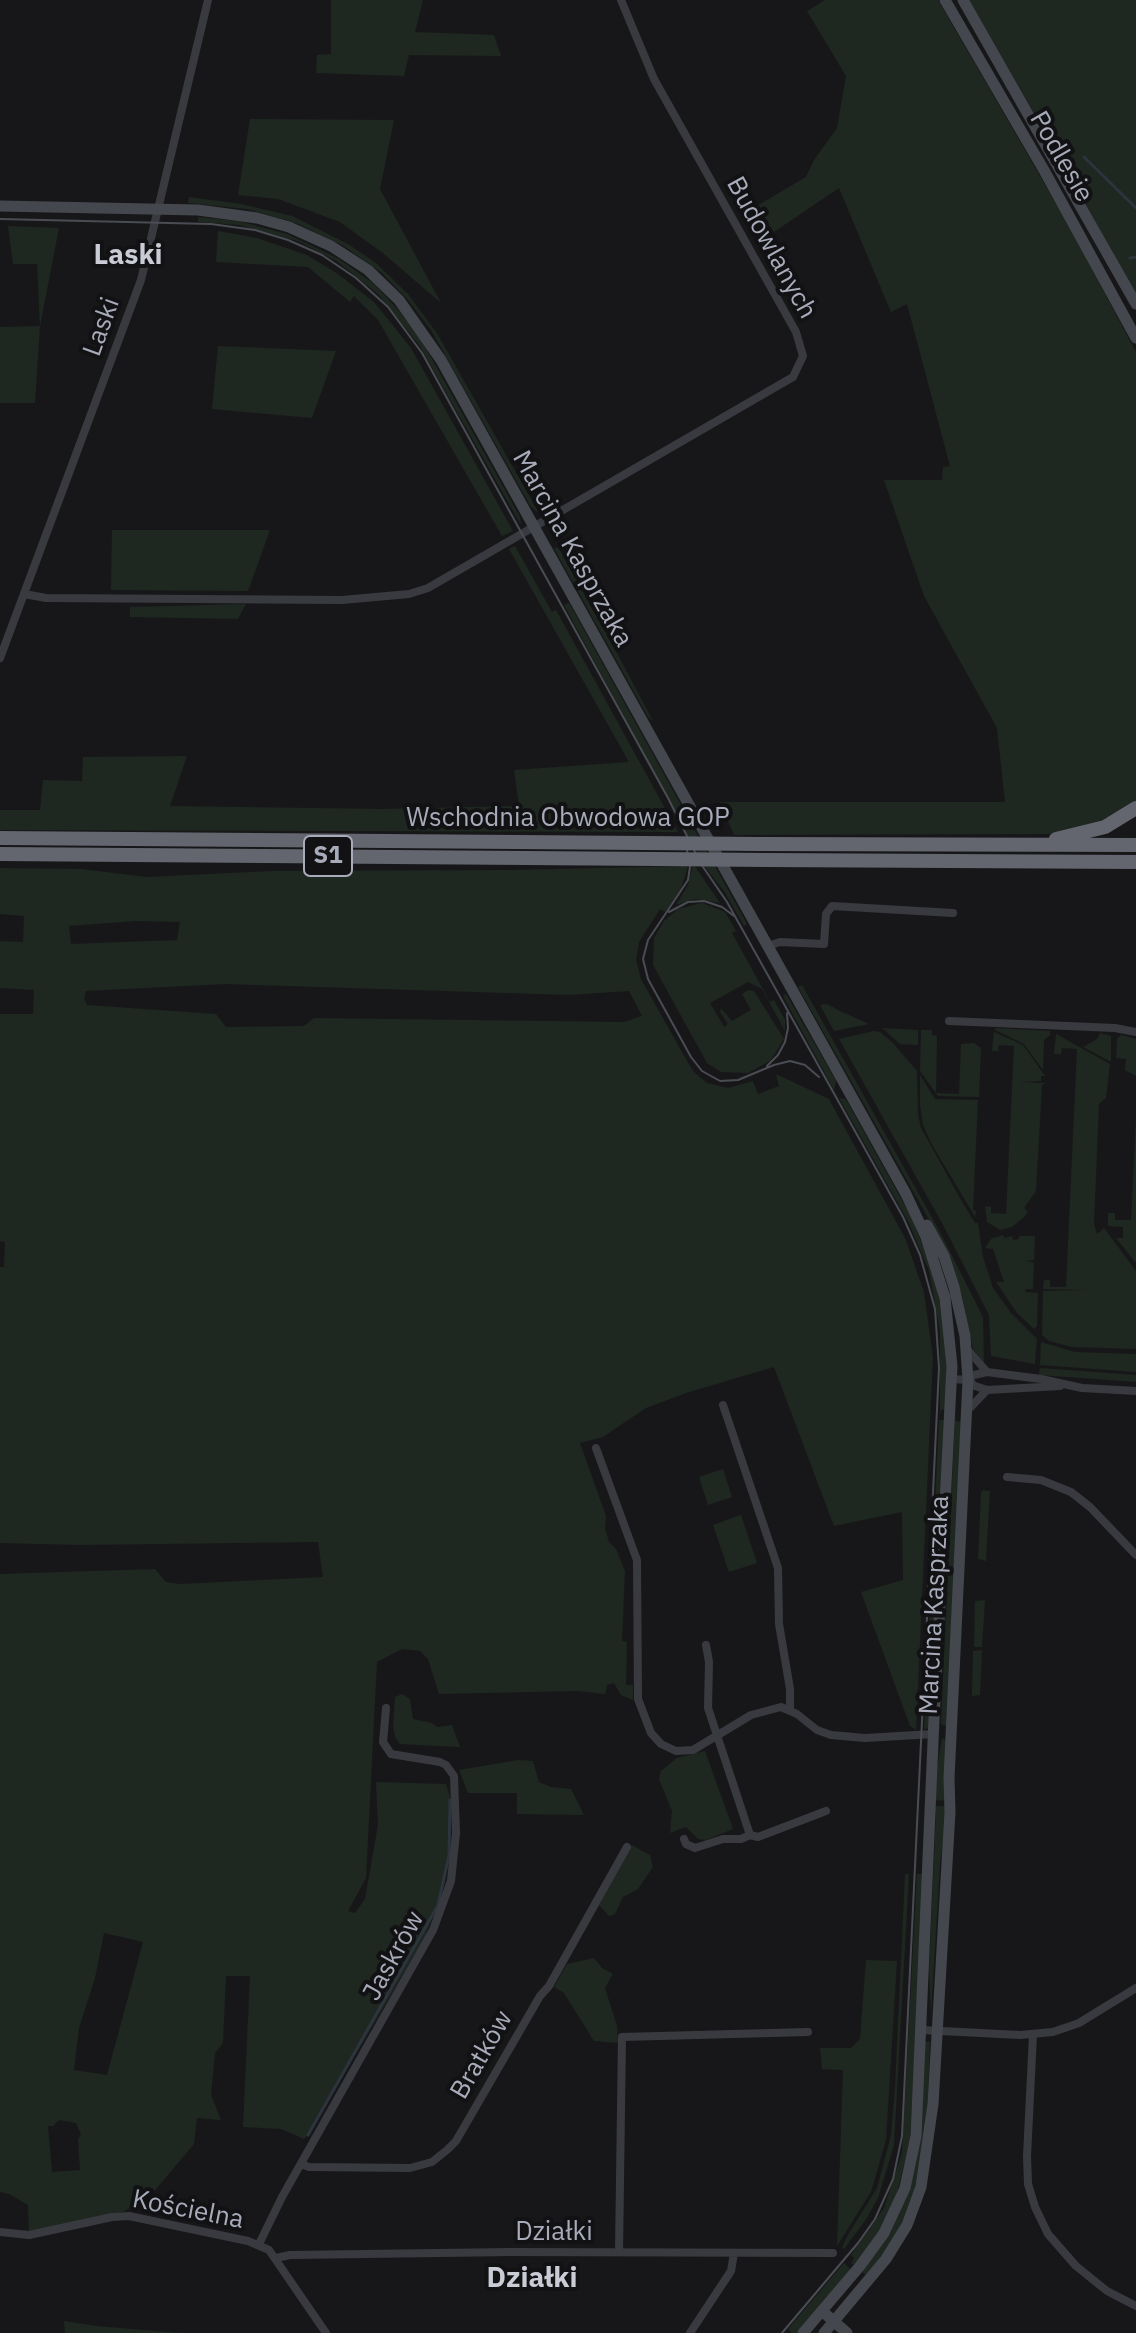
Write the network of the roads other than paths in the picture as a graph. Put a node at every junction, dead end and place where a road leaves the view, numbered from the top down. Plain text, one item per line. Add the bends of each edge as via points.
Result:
1 (208, 0) edge
2 (621, 0) edge
3 (945, 0) edge
4 (963, 0) edge
5 (0, 206) edge
6 (159, 209) junction
7 (1136, 304) edge
8 (1136, 338) edge
9 (533, 526) junction
10 (24, 594) junction
11 (0, 658) edge
12 (1136, 808) edge
13 (0, 838) edge
14 (1028, 845) junction
15 (1136, 845) edge
16 (0, 854) edge
17 (1136, 862) edge
18 (953, 913) dead end
19 (768, 946) junction
20 (949, 1021) dead end
21 (1136, 1032) edge
22 (906, 1194) junction
23 (966, 1347) junction
24 (987, 1372) junction
25 (952, 1379) junction
26 (968, 1380) junction
27 (1064, 1386) junction
28 (987, 1390) junction
29 (1136, 1391) edge
30 (723, 1405) dead end
31 (967, 1412) junction
32 (596, 1448) dead end
33 (1007, 1477) dead end
34 (1136, 1555) edge
35 (706, 1645) dead end
36 (386, 1708) dead end
37 (790, 1710) junction
38 (951, 1733) junction
39 (933, 1734) junction
40 (716, 1737) junction
41 (826, 1811) dead end
42 (750, 1835) junction
43 (684, 1839) dead end
44 (627, 1847) dead end
45 (1136, 1988) edge
46 (921, 2030) junction
47 (937, 2031) junction
48 (808, 2032) dead end
49 (1033, 2035) junction
50 (301, 2164) junction
51 (0, 2232) edge
52 (259, 2244) junction
53 (619, 2252) junction
54 (734, 2253) junction
55 (833, 2253) dead end
56 (276, 2258) junction
57 (1136, 2306) edge
58 (822, 2311) junction
59 (834, 2322) junction
60 (326, 2333) edge
61 (690, 2333) edge
62 (803, 2333) edge
63 (824, 2333) edge
64 (847, 2333) edge

1 - 6 street, Laski
2 - 9 street, Budowlanych via 654,79 796,332 803,356 793,377
3 - 8 street, Podlesie
4 - 7 street, Podlesie
5 - 6 street, Marcina Kasprzaka
6 - 9 street, Marcina Kasprzaka via 217,211 274,222 331,246 375,276 426,336
6 - 10 street, Laski via 137,291
9 - 10 street via 409,594 342,600
9 - 19 street, Marcina Kasprzaka
10 - 11 street, Laski
12 - 14 highway via 1105,827
13 - 14 highway, Wschodnia Obwodowa GOP / S1, bridge
14 - 15 highway, Wschodnia Obwodowa GOP / S1
16 - 17 highway, Wschodnia Obwodowa GOP / S1, bridge
18 - 19 street via 832,906 826,914 824,944
19 - 22 street, Marcina Kasprzaka
20 - 21 street
22 - 23 street, Marcina Kasprzaka via 944,1256
22 - 25 street, Marcina Kasprzaka via 945,1298
23 - 24 street
23 - 26 street, Marcina Kasprzaka
24 - 26 street
24 - 27 street
25 - 26 street
25 - 39 street, Marcina Kasprzaka
26 - 28 street
26 - 31 street, Marcina Kasprzaka
27 - 28 street
27 - 29 street
28 - 31 street
30 - 37 street via 778,1568
31 - 38 street, Marcina Kasprzaka
32 - 40 street via 638,1566 638,1699 643,1715 656,1740 672,1750 693,1750
33 - 34 street via 1041,1480 1071,1492
35 - 40 street via 708,1708
36 - 50 street, Jaskrów via 383,1742 391,1754 444,1763 454,1776 451,1881 433,1930
37 - 39 street via 831,1735
37 - 40 street via 759,1711
38 - 39 street
38 - 47 street, Marcina Kasprzaka
39 - 46 street, Marcina Kasprzaka
40 - 42 street
41 - 42 street via 762,1836
42 - 43 street via 695,1848
44 - 50 street, Bratków via 447,2150 432,2162 410,2168
45 - 49 street via 1073,2026
46 - 47 street
46 - 58 street, Marcina Kasprzaka via 916,2136 902,2195 874,2248
47 - 49 street
47 - 59 street, Marcina Kasprzaka via 931,2124 916,2204 886,2259
48 - 53 street via 622,2037
49 - 57 street via 1027,2156 1037,2214 1076,2266
50 - 52 street, Jaskrów
51 - 52 street, Kościelna via 29,2235 129,2216
52 - 56 street, Kościelna
53 - 54 street, Działki
53 - 56 street, Działki
54 - 55 street, Działki
54 - 61 street via 731,2271
56 - 60 street, Kościelna
58 - 59 street
58 - 62 street, Marcina Kasprzaka
59 - 63 street, Marcina Kasprzaka
59 - 64 street

